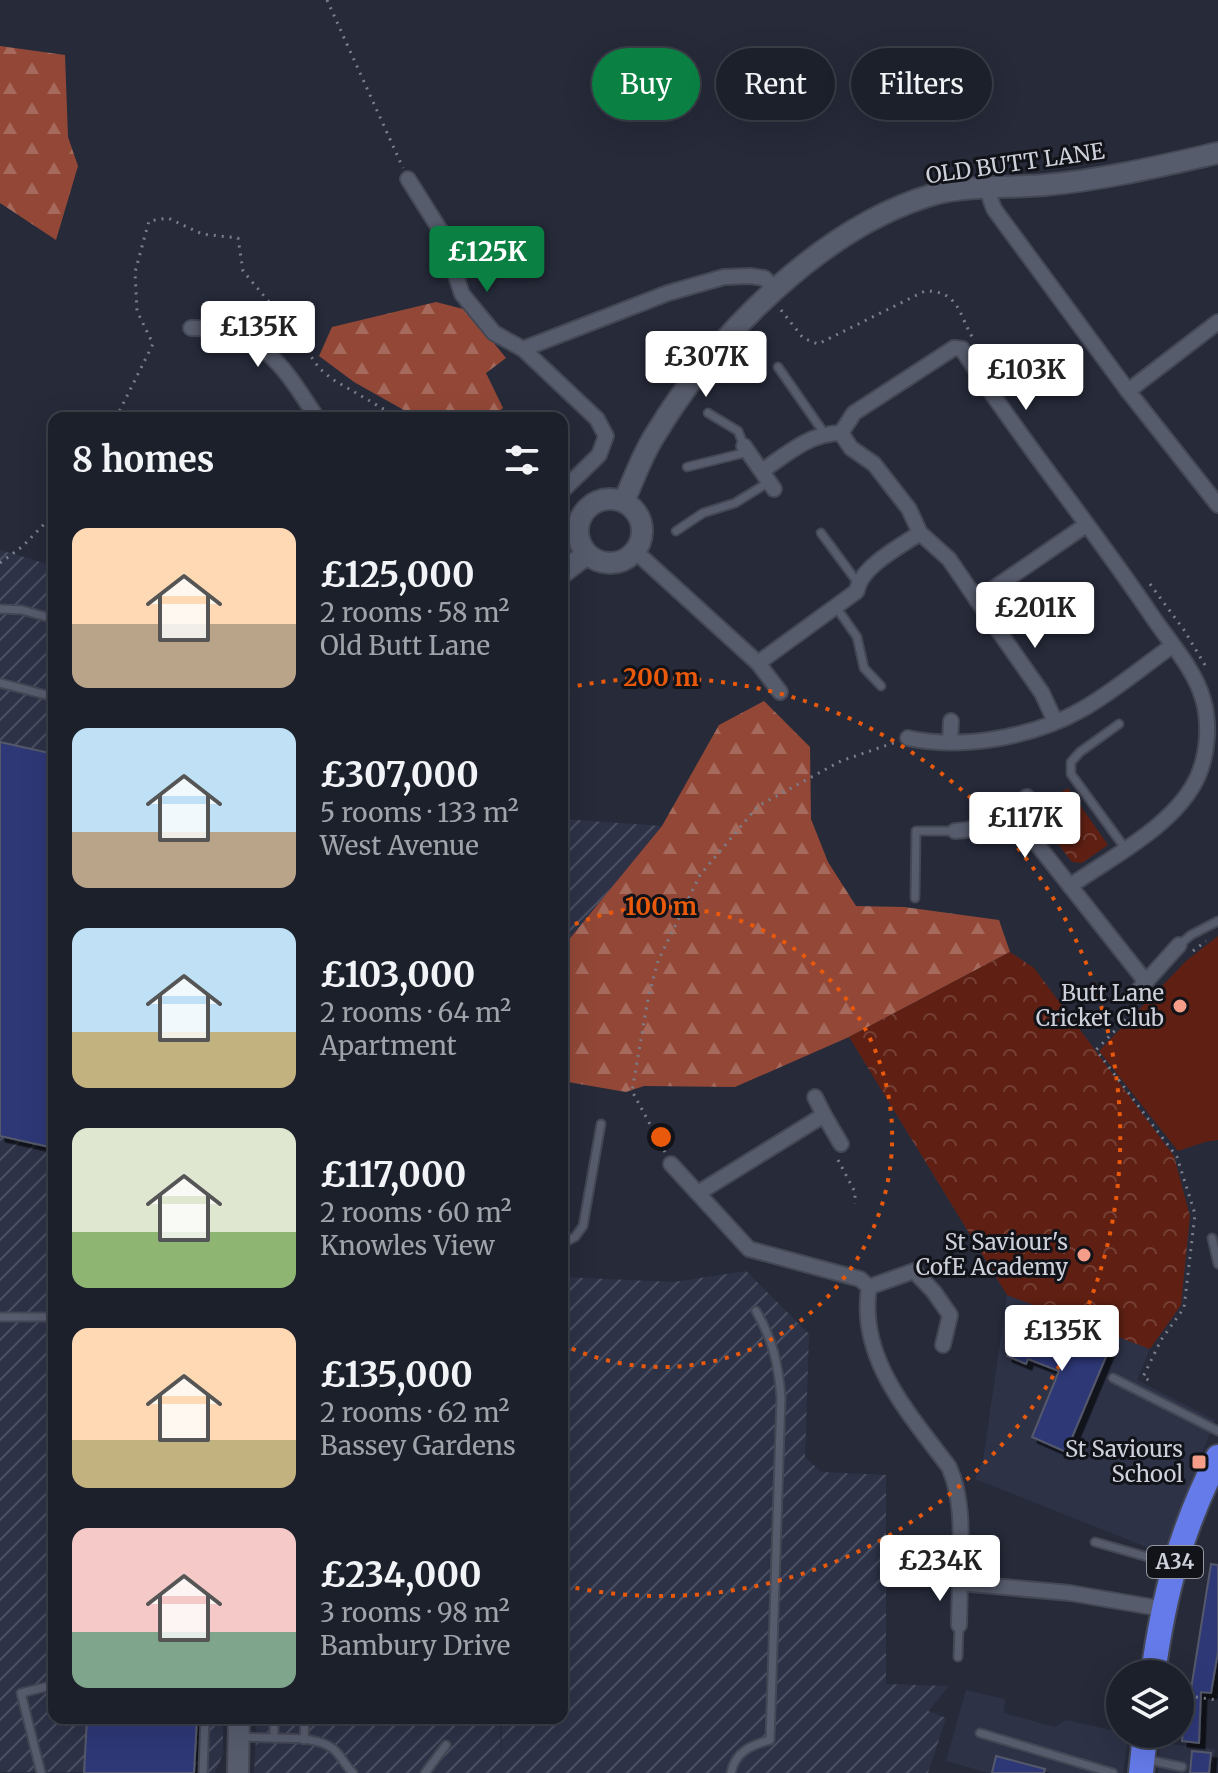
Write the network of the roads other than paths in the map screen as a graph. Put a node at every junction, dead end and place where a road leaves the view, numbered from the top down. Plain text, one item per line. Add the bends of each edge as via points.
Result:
1 (1218, 153) edge
2 (408, 179) road end
3 (991, 187) junction
4 (775, 288) junction
5 (1218, 322) edge
6 (191, 328) dead end
7 (523, 349) junction
8 (778, 367) dead end
9 (1128, 391) junction
10 (313, 412) edge
11 (708, 413) dead end
12 (824, 433) junction
13 (841, 433) junction
14 (746, 449) junction
15 (687, 467) dead end
16 (768, 481) junction
17 (568, 485) edge
18 (624, 501) junction
19 (1218, 505) edge
20 (1086, 525) junction
21 (676, 531) dead end
22 (821, 533) dead end
23 (920, 533) junction
24 (636, 552) junction
25 (587, 554) junction
26 (568, 568) edge
27 (858, 584) junction
28 (977, 600) junction
29 (836, 607) junction
30 (0, 609) edge
31 (48, 617) edge
32 (1172, 646) junction
33 (758, 663) junction
34 (0, 683) edge
35 (881, 686) dead end
36 (780, 692) dead end
37 (48, 695) edge
38 (951, 721) dead end
39 (1055, 721) junction
40 (1119, 724) dead end
41 (908, 738) road end
42 (950, 742) junction
43 (1027, 797) dead end
44 (1010, 810) junction
45 (955, 831) joint
46 (1125, 848) junction
47 (1070, 886) junction
48 (915, 898) dead end
49 (1218, 921) edge
50 (1183, 950) joint
51 (1146, 982) junction
52 (1139, 998) road end
53 (815, 1097) dead end
54 (824, 1115) junction
55 (601, 1124) dead end
56 (841, 1144) road end
57 (671, 1164) road end
58 (698, 1193) junction
59 (1212, 1238) dead end
60 (568, 1241) edge
61 (1218, 1264) edge
62 (869, 1287) junction
63 (0, 1311) edge
64 (756, 1311) dead end
65 (4, 1317) edge
66 (48, 1317) edge
67 (943, 1345) dead end
68 (1113, 1378) dead end
69 (1218, 1431) edge
70 (1218, 1457) edge
71 (1095, 1542) dead end
72 (1174, 1565) junction
73 (960, 1583) junction
74 (1164, 1609) junction
75 (959, 1625) joint
76 (958, 1657) dead end
77 (1155, 1660) edge
78 (48, 1686) edge
79 (205, 1724) edge
80 (274, 1724) edge
81 (305, 1724) edge
82 (239, 1727) edge
83 (980, 1733) dead end
84 (274, 1738) junction
85 (304, 1740) junction
86 (446, 1745) dead end
87 (1142, 1766) edge
88 (1182, 1767) dead end
89 (41, 1773) edge
90 (203, 1773) edge
91 (238, 1773) edge
92 (353, 1773) edge
93 (425, 1773) edge
94 (731, 1773) edge
95 (1113, 1773) edge

1 - 3 street, OLD BUTT LANE via 1046,185
2 - 7 street via 442,233 462,294 494,333
3 - 4 street, OLD BUTT LANE via 938,194 876,217
3 - 9 street via 994,209
4 - 7 street via 764,278 724,277
4 - 18 street, OLD BUTT LANE via 709,357 679,398 653,437
5 - 9 street
6 - 10 street via 216,328 264,349
7 - 17 street via 597,419 606,436 599,455
8 - 12 lane
9 - 19 street
11 - 14 lane via 738,431
12 - 13 street
12 - 16 street via 806,441
13 - 20 street via 854,413 954,348 962,349
13 - 23 street via 883,475
14 - 15 lane
14 - 16 street
16 - 21 lane
18 - 24 street via 641,519
18 - 25 street via 610,498 584,512 578,528
20 - 28 street
20 - 32 street
22 - 27 lane
23 - 27 street via 876,563
23 - 28 street via 949,559
24 - 25 street via 618,563
24 - 33 street
25 - 26 street
27 - 29 street via 857,591
28 - 39 street via 1042,693
29 - 33 street
29 - 35 lane via 857,637 864,668
30 - 31 lane
32 - 39 street via 1081,710
32 - 46 street via 1203,699 1205,756 1188,794 1159,825
33 - 36 street
34 - 37 lane
38 - 42 street
39 - 42 street via 1037,729
40 - 46 lane via 1080,752 1071,762 1071,774
41 - 42 street
43 - 44 street
44 - 45 street via 975,829
44 - 47 street
45 - 48 lane via 916,831
46 - 47 street
47 - 51 street
49 - 50 lane via 1191,935
50 - 51 street
51 - 52 street
53 - 54 street
54 - 56 street
54 - 58 street
55 - 60 lane via 583,1226
57 - 58 street
58 - 62 street via 749,1249 860,1279
59 - 61 lane
62 - 67 street via 914,1271 950,1315
62 - 73 street via 871,1345 890,1386 955,1481
63 - 65 lane
64 - 94 lane via 770,1334 781,1397 770,1740 744,1750
65 - 66 lane
68 - 69 lane
70 - 72 highway, A34 via 1193,1505
71 - 72 lane
72 - 74 highway, A34
73 - 74 street
73 - 75 street
74 - 77 highway, A34
75 - 76 lane
78 - 89 lane via 21,1693
79 - 90 lane
80 - 84 lane
81 - 85 lane
82 - 84 lane
82 - 91 street
83 - 95 lane
84 - 85 lane
85 - 92 lane via 335,1749
86 - 93 lane
87 - 88 lane

